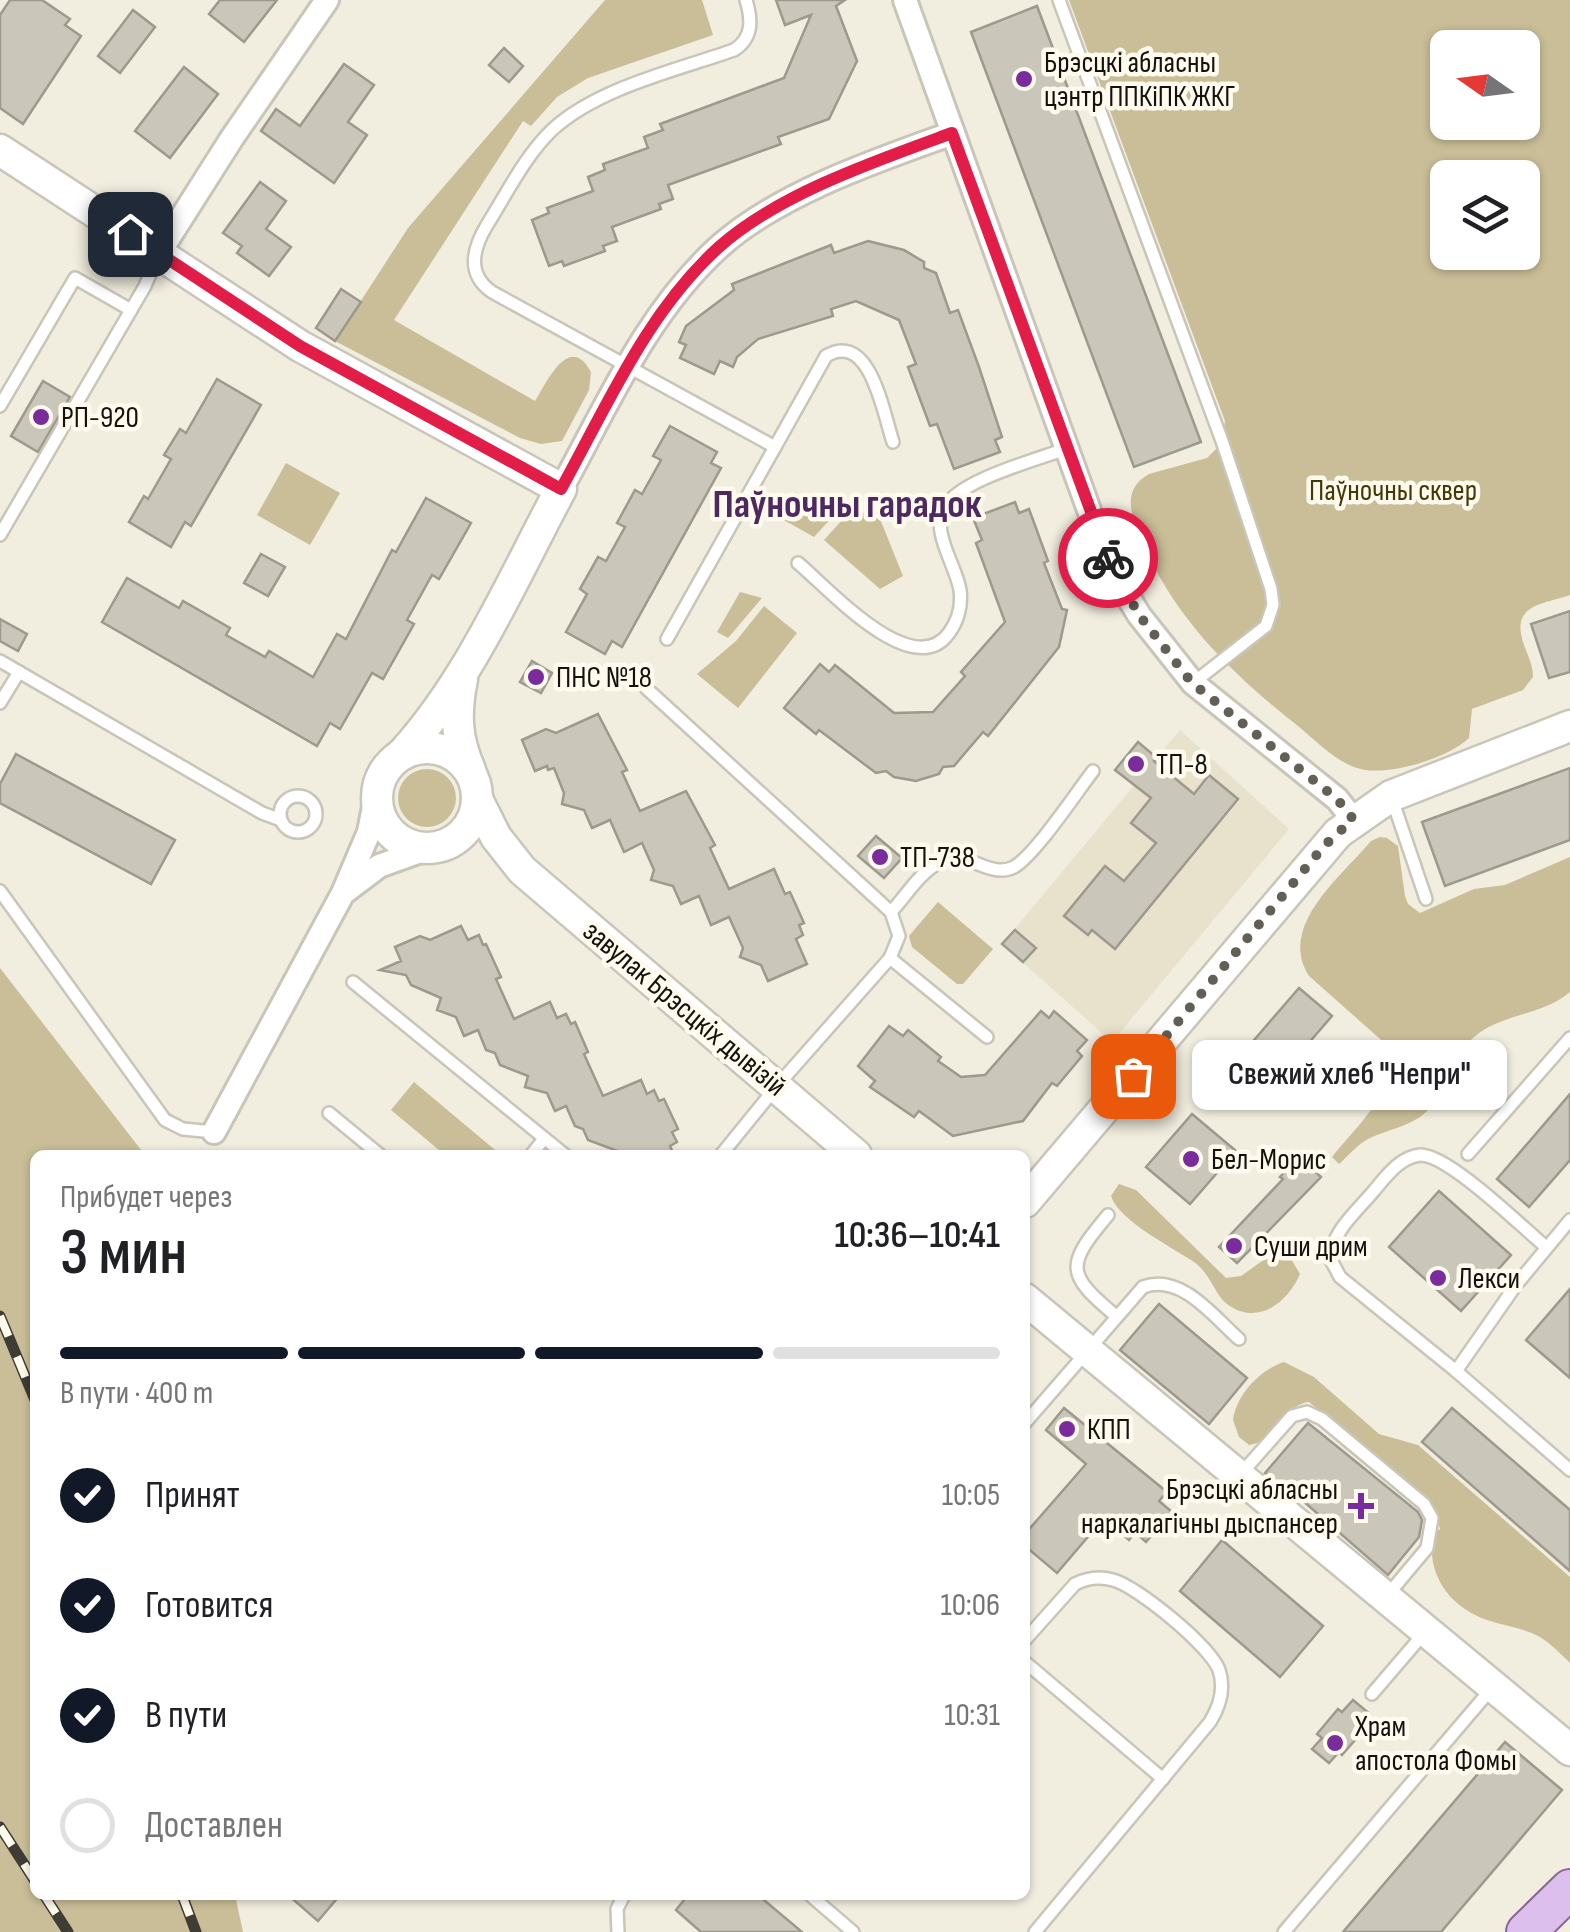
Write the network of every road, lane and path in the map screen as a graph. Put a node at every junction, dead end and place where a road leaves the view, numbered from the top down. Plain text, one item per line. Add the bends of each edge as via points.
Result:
1 (327, 0) edge
2 (746, 0) edge
3 (904, 0) edge
4 (1059, 0) edge
5 (952, 133) junction
6 (0, 150) edge
7 (158, 253) junction
8 (131, 310) junction
9 (629, 366) junction
10 (0, 406) edge
11 (893, 442) dead end
12 (775, 446) junction
13 (1068, 448) junction
14 (561, 489) junction
15 (0, 535) edge
16 (798, 563) dead end
17 (666, 640) dead end
18 (0, 662) edge
19 (464, 668) junction
20 (19, 672) junction
21 (1192, 683) junction
22 (646, 688) dead end
23 (0, 703) edge
24 (1570, 726) edge
25 (402, 754) junction
26 (1094, 771) dead end
27 (474, 786) junction
28 (1391, 796) junction
29 (376, 797) junction
30 (1353, 819) junction
31 (281, 820) dead end
32 (432, 848) junction
33 (514, 861) junction
34 (0, 891) edge
35 (344, 893) junction
36 (1426, 899) dead end
37 (891, 912) junction
38 (890, 958) junction
39 (352, 982) dead end
40 (986, 1038) dead end
41 (1570, 1038) edge
42 (777, 1086) junction
43 (330, 1113) dead end
44 (214, 1132) joint
45 (544, 1139) junction
46 (374, 1150) edge
47 (535, 1150) edge
48 (558, 1150) edge
49 (725, 1150) edge
50 (850, 1150) edge
51 (1468, 1154) dead end
52 (1030, 1196) edge
53 (1108, 1215) dead end
54 (1568, 1226) edge
55 (1546, 1248) junction
56 (1030, 1302) edge
57 (1116, 1316) junction
58 (1239, 1339) dead end
59 (1088, 1350) junction
60 (1456, 1371) junction
61 (1030, 1417) edge
62 (1570, 1470) edge
63 (1239, 1476) junction
64 (1386, 1598) junction
65 (1426, 1631) junction
66 (1030, 1634) edge
67 (1030, 1666) edge
68 (1494, 1686) junction
69 (1372, 1694) dead end
70 (1570, 1750) edge
71 (1162, 1779) junction
72 (1570, 1890) edge
73 (622, 1900) edge
74 (816, 1900) edge
75 (1570, 1917) edge
76 (618, 1932) edge
77 (853, 1932) edge
78 (1035, 1932) edge
79 (1284, 1932) edge
80 (1526, 1932) edge
81 (1559, 1932) edge

1 - 7 street
2 - 9 lane via 750,26 742,45 600,98 550,132 474,250 484,286
3 - 5 street
4 - 21 lane via 1222,441 1273,604 1266,626
5 - 9 street, завулак Брэсцкіх дывізій via 822,186 746,227 680,289
5 - 13 street
6 - 7 street
7 - 8 lane
7 - 14 street via 300,346
8 - 10 lane via 75,278
8 - 15 lane
9 - 12 lane
9 - 14 street, завулак Брэсцкіх дывізій
11 - 12 lane via 866,366 859,355 842,350 822,362
12 - 17 lane
13 - 16 lane via 973,484 947,503 941,528 960,607 949,634 932,647 911,649 890,640
13 - 21 street via 1121,585
14 - 19 street, завулак Брэсцкіх дывізій
18 - 20 lane
19 - 25 street, завулак Брэсцкіх дывізій
19 - 27 street, завулак Брэсцкіх дывізій via 455,720
20 - 23 lane
20 - 31 lane
21 - 30 street
22 - 37 lane
24 - 28 street
25 - 27 street via 440,749 463,762
25 - 29 street via 383,772
26 - 37 lane via 1018,864 996,870 949,858
27 - 32 street via 475,812 462,834
27 - 33 street, завулак Брэсцкіх дывізій
28 - 30 street
28 - 36 lane
29 - 32 street via 390,834 413,847
29 - 35 street, завулак Брэсцкіх дывізій
30 - 52 street
32 - 33 street, завулак Брэсцкіх дывізій via 464,848
32 - 35 street, завулак Брэсцкіх дывізій via 398,856
33 - 42 street, завулак Брэсцкіх дывізій
34 - 44 lane via 165,1120
35 - 44 street, завулак Брэсцкіх дывізій
37 - 38 lane via 898,936
38 - 40 lane
38 - 42 lane
39 - 45 lane
41 - 51 lane
42 - 49 lane
42 - 50 street, завулак Брэсцкіх дывізій
43 - 46 lane
45 - 47 lane
45 - 48 lane
53 - 57 lane via 1083,1246 1077,1270 1087,1292
54 - 55 lane
55 - 60 lane
55 - 60 lane via 1448,1164 1421,1155 1393,1168 1339,1232 1330,1258 1335,1272
56 - 59 street
57 - 58 lane via 1143,1287 1166,1283
57 - 59 lane
59 - 61 lane
59 - 63 street
60 - 62 lane
63 - 64 street
63 - 64 lane via 1300,1412 1315,1414 1362,1452 1432,1518 1426,1548
64 - 65 street
65 - 68 street
65 - 69 lane
66 - 71 lane via 1075,1584 1098,1577 1124,1584 1202,1646 1218,1669 1221,1698
67 - 71 lane
68 - 70 street
68 - 79 lane
71 - 78 lane
72 - 80 main road
73 - 76 lane
74 - 77 lane
75 - 81 main road

